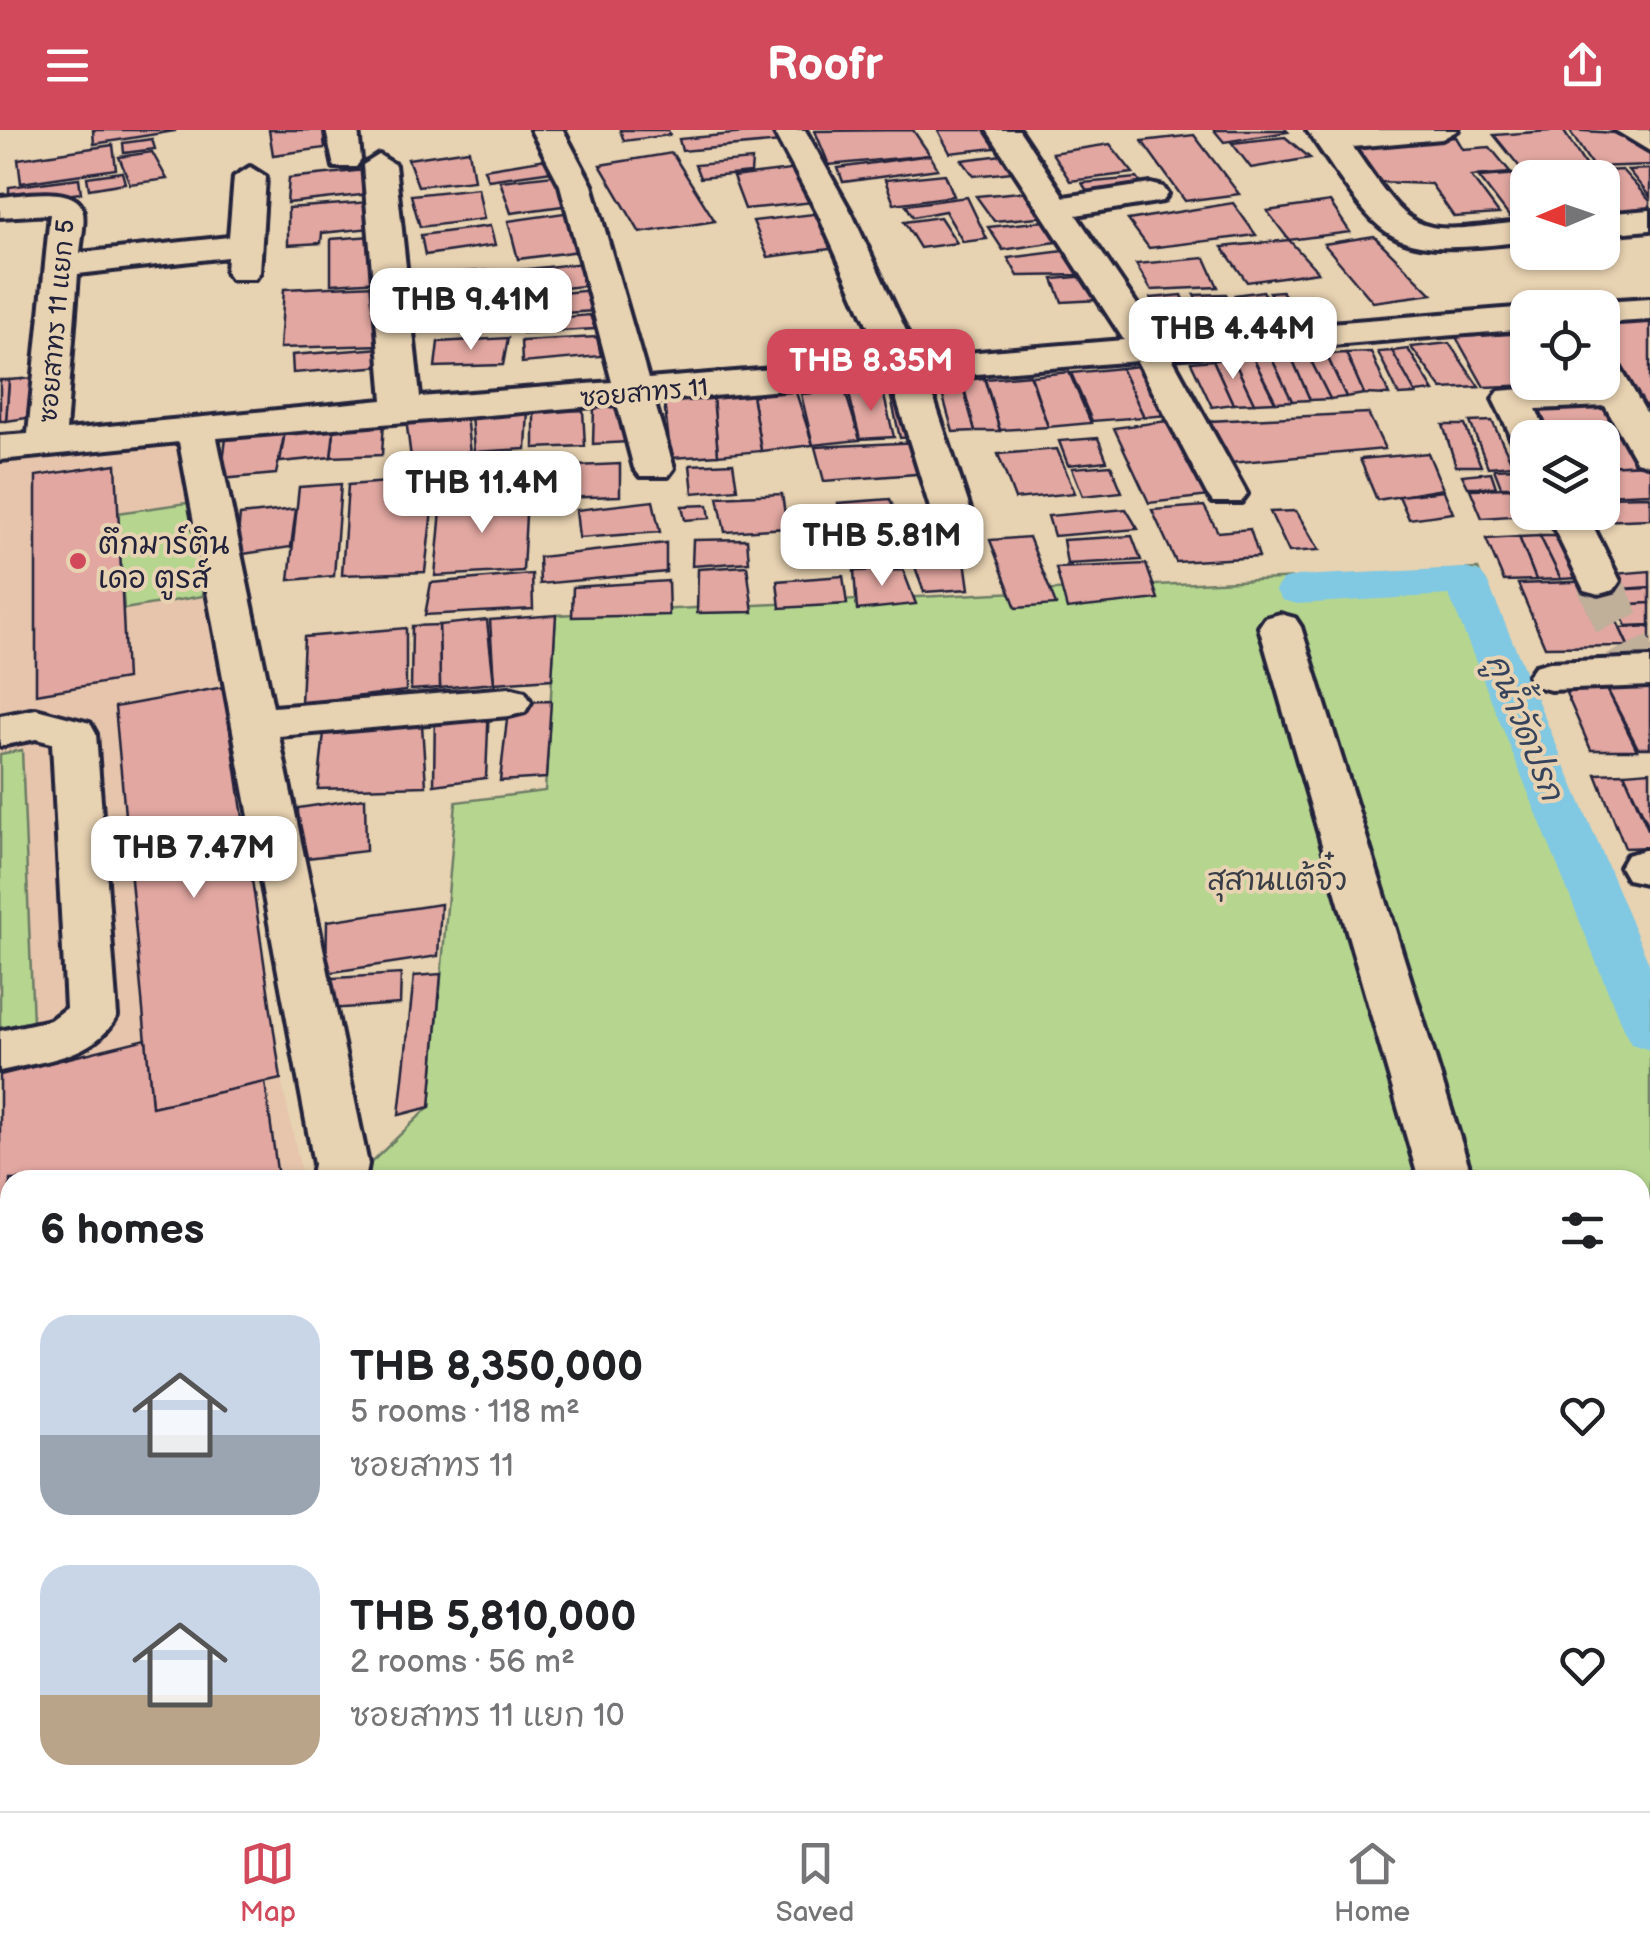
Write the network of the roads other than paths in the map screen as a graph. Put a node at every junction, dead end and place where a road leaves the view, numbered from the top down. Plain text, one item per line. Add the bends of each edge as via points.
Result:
1 (547, 130) edge
2 (789, 130) edge
3 (1003, 130) edge
4 (1442, 130) edge
5 (1631, 130) edge
6 (1327, 134) edge
7 (1650, 141) edge
8 (355, 151) edge
9 (250, 177) dead end
10 (1151, 194) dead end
11 (0, 208) edge
12 (1058, 208) junction
13 (1650, 220) edge
14 (1620, 222) edge
15 (1510, 233) edge
16 (61, 266) junction
17 (1650, 309) edge
18 (1620, 311) edge
19 (1510, 320) edge
20 (1148, 350) junction
21 (906, 370) junction
22 (634, 392) junction
23 (1620, 398) edge
24 (403, 411) junction
25 (196, 428) junction
26 (46, 442) junction
27 (0, 448) edge
28 (1650, 453) edge
29 (654, 468) dead end
30 (1227, 494) dead end
31 (954, 521) dead end
32 (1575, 530) edge
33 (1599, 581) tunnel mouth
34 (1280, 628) dead end
35 (1645, 672) edge
36 (1550, 676) dead end
37 (509, 702) dead end
38 (254, 723) junction
39 (0, 730) edge
40 (0, 1050) edge
41 (340, 1170) edge
42 (1443, 1170) edge

1 - 22 street via 576,185
2 - 21 street
3 - 12 street
4 - 6 street
5 - 7 street
6 - 15 street via 1382,215 1410,234
8 - 24 street
9 - 16 street via 244,259
10 - 12 street
11 - 16 street, ซอยสาทร 11 แยก 5 via 67,209
12 - 20 street
13 - 14 street
16 - 26 street, ซอยสาทร 11 แยก 5
17 - 18 street
19 - 20 street, ซอยสาทร 11
20 - 21 street, ซอยสาทร 11
20 - 30 street
21 - 22 street, ซอยสาทร 11
21 - 31 street
22 - 24 street, ซอยสาทร 11
22 - 29 street
23 - 28 street
24 - 25 street, ซอยสาทร 11
25 - 26 street, ซอยสาทร 11
25 - 38 street
26 - 27 street, ซอยสาทร 11
32 - 33 street
34 - 42 street
35 - 36 street
37 - 38 street
38 - 41 street
39 - 40 street via 36,724 74,734 92,1016 65,1036

